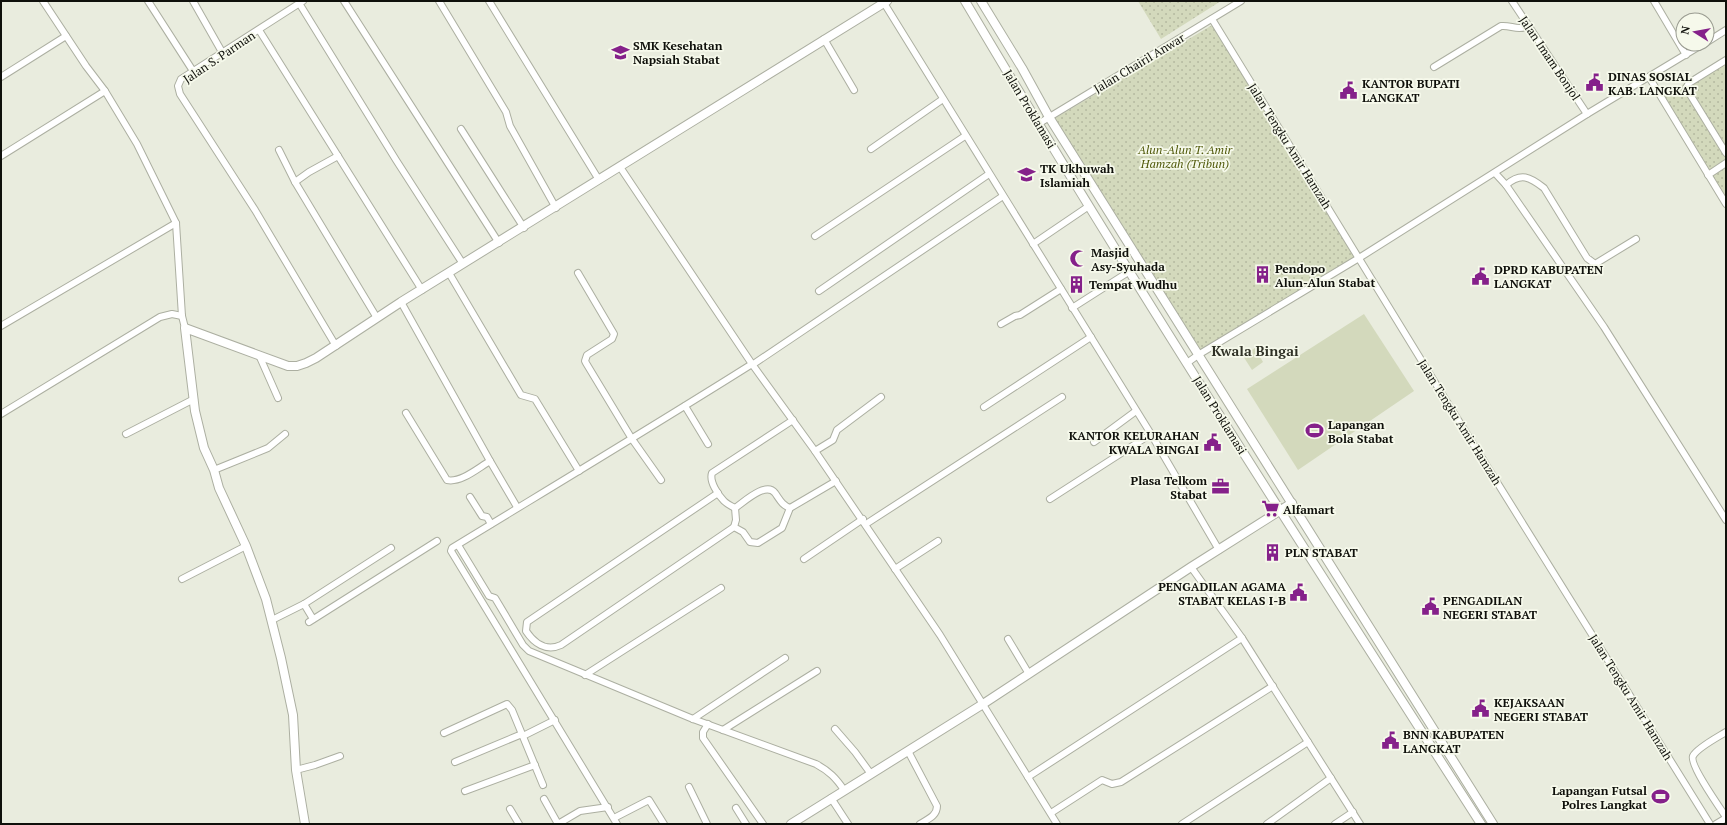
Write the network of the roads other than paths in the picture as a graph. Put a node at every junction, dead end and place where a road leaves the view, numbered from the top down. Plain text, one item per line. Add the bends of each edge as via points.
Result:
1 (43, 1) edge
2 (148, 1) edge
3 (193, 1) edge
4 (344, 1) edge
5 (438, 1) edge
6 (489, 1) edge
7 (965, 1) edge
8 (982, 1) edge
9 (1241, 1) edge
10 (1512, 1) edge
11 (1654, 1) edge
12 (301, 2) edge
13 (886, 2) edge
14 (1212, 19) junction
15 (1528, 26) junction
16 (259, 30) junction
17 (1726, 30) edge
18 (66, 36) junction
19 (1715, 37) edge
20 (824, 39) junction
21 (222, 52) junction
22 (1689, 52) edge
23 (1686, 54) junction
24 (1726, 60) edge
25 (1434, 67) dead end
26 (193, 71) junction
27 (1, 76) edge
28 (1649, 77) junction
29 (854, 90) dead end
30 (105, 91) junction
31 (942, 99) junction
32 (1587, 114) junction
33 (1049, 117) junction
34 (1038, 124) junction
35 (461, 129) dead end
36 (965, 136) junction
37 (871, 149) dead end
38 (279, 150) dead end
39 (1726, 153) edge
40 (1, 156) edge
41 (338, 156) junction
42 (1726, 163) edge
43 (620, 167) junction
44 (1494, 173) junction
45 (989, 174) junction
46 (1708, 175) junction
47 (599, 180) junction
48 (295, 182) junction
49 (1506, 185) junction
50 (1002, 196) junction
51 (1726, 204) edge
52 (1090, 206) junction
53 (556, 208) junction
54 (176, 223) junction
55 (524, 228) junction
56 (815, 236) dead end
57 (1636, 239) dead end
58 (499, 243) junction
59 (1033, 244) junction
60 (1359, 258) junction
61 (463, 264) junction
62 (1130, 271) junction
63 (450, 273) junction
64 (578, 273) dead end
65 (1061, 289) junction
66 (422, 290) junction
67 (819, 291) dead end
68 (401, 302) junction
69 (1072, 308) junction
70 (182, 316) junction
71 (377, 318) junction
72 (1001, 324) dead end
73 (1, 326) edge
74 (185, 328) junction
75 (1091, 337) junction
76 (336, 346) junction
77 (259, 355) junction
78 (1198, 355) junction
79 (1187, 363) junction
80 (752, 365) junction
81 (881, 397) dead end
82 (1062, 397) dead end
83 (278, 398) dead end
84 (194, 399) junction
85 (685, 406) junction
86 (984, 407) dead end
87 (1136, 411) junction
88 (406, 413) dead end
89 (1, 414) edge
90 (793, 420) junction
91 (126, 434) dead end
92 (285, 434) dead end
93 (1151, 434) junction
94 (632, 439) junction
95 (1094, 442) dead end
96 (708, 444) dead end
97 (815, 451) junction
98 (490, 461) junction
99 (214, 470) junction
100 (579, 471) junction
101 (661, 480) dead end
102 (836, 481) junction
103 (718, 493) junction
104 (470, 497) dead end
105 (1050, 499) dead end
106 (1292, 503) junction
107 (517, 507) junction
108 (735, 508) junction
109 (790, 508) junction
110 (1281, 511) junction
111 (1726, 520) edge
112 (865, 521) junction
113 (491, 524) junction
114 (734, 527) junction
115 (437, 541) dead end
116 (938, 541) dead end
117 (246, 546) junction
118 (455, 546) junction
119 (391, 548) dead end
120 (1219, 550) junction
121 (804, 559) dead end
122 (1191, 567) junction
123 (895, 569) junction
124 (182, 579) dead end
125 (721, 588) dead end
126 (304, 604) junction
127 (272, 620) junction
128 (1242, 638) junction
129 (1008, 639) dead end
130 (785, 658) dead end
131 (816, 671) dead end
132 (1029, 674) junction
133 (585, 675) junction
134 (1273, 686) junction
135 (983, 704) junction
136 (1424, 714) junction
137 (693, 719) junction
138 (555, 720) junction
139 (1415, 721) junction
140 (706, 728) junction
141 (835, 729) dead end
142 (723, 730) junction
143 (1726, 732) edge
144 (444, 733) dead end
145 (522, 735) junction
146 (1308, 742) junction
147 (908, 750) junction
148 (340, 756) dead end
149 (455, 762) dead end
150 (535, 765) junction
151 (296, 770) junction
152 (871, 774) junction
153 (1028, 777) junction
154 (1331, 778) junction
155 (543, 785) dead end
156 (689, 787) dead end
157 (844, 790) junction
158 (465, 791) dead end
159 (831, 798) junction
160 (544, 799) dead end
161 (608, 807) junction
162 (736, 808) dead end
163 (510, 809) dead end
164 (1352, 812) junction
165 (1051, 813) junction
166 (1726, 817) edge
167 (614, 818) junction
168 (305, 824) edge
169 (519, 824) edge
170 (617, 824) edge
171 (664, 824) edge
172 (707, 824) edge
173 (746, 824) edge
174 (763, 824) edge
175 (791, 824) edge
176 (848, 824) edge
177 (920, 824) edge
178 (1057, 824) edge
179 (1182, 824) edge
180 (1267, 824) edge
181 (1335, 824) edge
182 (1360, 824) edge
183 (1481, 824) edge
184 (1493, 824) edge
185 (1710, 824) edge
186 (1716, 824) edge

1 - 18 street
2 - 26 street
3 - 21 street
4 - 58 street
5 - 53 street via 506,112 510,126
6 - 47 street
7 - 34 street, Jalan Proklamasi
8 - 33 street, Jalan Proklamasi
9 - 14 street, Jalan Chairil Anwar
10 - 15 street, Jalan Imam Bonjol
11 - 23 street
12 - 16 street, Jalan S. Parman
12 - 61 street via 396,160
13 - 20 street
13 - 31 street
14 - 33 street, Jalan Chairil Anwar
14 - 60 street, Jalan Tengku Amir Hamzah
15 - 25 street via 1515,29 1506,25 1501,26
15 - 32 street, Jalan Imam Bonjol
16 - 21 street, Jalan S. Parman
16 - 41 street
17 - 19 street
18 - 27 street
18 - 30 street
20 - 29 street
20 - 43 street
21 - 26 street, Jalan S. Parman
22 - 23 street
23 - 28 street
24 - 39 street via 1689,83 1686,88
26 - 76 street, Jalan S. Parman via 181,80 178,86 180,94
28 - 32 street
28 - 46 street
30 - 40 street
30 - 54 street via 137,144
31 - 36 street
31 - 37 street
32 - 44 street
33 - 34 street, Jalan Chairil Anwar
33 - 78 street, Jalan Proklamasi
34 - 52 street, Jalan Proklamasi
35 - 55 street
36 - 45 street
36 - 56 street
38 - 48 street
41 - 48 street
41 - 66 street
42 - 46 street
43 - 47 street
43 - 80 street
44 - 49 street
44 - 60 street
45 - 50 street
45 - 67 street
46 - 51 street
47 - 53 street
48 - 71 street
49 - 57 street via 1514,178 1526,177 1544,188 1587,258 1595,264
49 - 111 street via 1604,327
50 - 59 street
50 - 80 street
52 - 59 street
52 - 62 street, Jalan Proklamasi
53 - 55 street
54 - 70 street
54 - 73 street
55 - 58 street
58 - 61 street
59 - 65 street
60 - 78 street
60 - 185 street, Jalan Tengku Amir Hamzah
61 - 63 street
62 - 69 street
62 - 79 street, Jalan Proklamasi
63 - 66 street
63 - 100 street via 521,395 535,399
64 - 94 street via 614,334 612,339 587,355 585,360
65 - 69 street
65 - 72 street
66 - 68 street
68 - 71 street
68 - 98 street
69 - 75 street
70 - 74 street
70 - 89 street via 172,314 160,317
71 - 76 street
74 - 77 street
74 - 84 street
75 - 86 street
75 - 87 street
76 - 77 street via 297,366 288,366
77 - 83 street
78 - 79 street
78 - 106 street, Jalan Proklamasi
79 - 110 street, Jalan Proklamasi
80 - 85 street
80 - 90 street
81 - 97 street via 837,430 834,440
82 - 112 street
84 - 91 street
84 - 99 street via 204,448
85 - 94 street
85 - 96 street
87 - 93 street
87 - 95 street
88 - 98 street via 447,480 460,478
90 - 97 street
90 - 103 street via 712,473 711,480
92 - 99 street via 268,448
93 - 105 street
93 - 120 street
94 - 100 street
94 - 101 street
97 - 102 street
98 - 107 street
99 - 117 street via 219,488
100 - 107 street
102 - 109 street
102 - 112 street
103 - 108 street via 724,501
103 - 114 street via 527,622 526,631 536,643 555,648
104 - 113 street via 482,516 487,517
106 - 110 street
106 - 136 street, Jalan Proklamasi
107 - 113 street
108 - 109 street via 760,491 768,489 775,492 783,505
108 - 114 street
109 - 114 street via 782,528 758,543 750,542 743,532
110 - 120 street
110 - 139 street, Jalan Proklamasi
112 - 121 street
112 - 123 street
113 - 118 street
115 - 126 street via 311,620
116 - 123 street
117 - 124 street
117 - 127 street
118 - 133 street via 489,596 495,598 523,645 539,656
118 - 138 street via 452,554
119 - 126 street
120 - 122 street
122 - 128 street
122 - 132 street
123 - 135 street
125 - 133 street
126 - 127 street
127 - 151 street via 293,715
128 - 134 street
128 - 153 street
129 - 132 street
130 - 137 street
131 - 142 street
132 - 135 street
133 - 137 street
134 - 146 street
134 - 165 street via 1121,782 1112,784 1102,780
135 - 147 street
135 - 153 street
136 - 139 street
136 - 184 street, Jalan Proklamasi
137 - 140 street
138 - 145 street
138 - 161 street
139 - 183 street, Jalan Proklamasi
140 - 142 street
140 - 174 street via 703,738
141 - 152 street
142 - 157 street via 827,770
143 - 166 street via 1693,755 1692,760
144 - 145 street via 507,704
145 - 149 street
145 - 150 street
146 - 154 street
146 - 179 street
147 - 152 street
147 - 177 street via 937,811
148 - 151 street
150 - 155 street
150 - 158 street
151 - 168 street
152 - 157 street
153 - 165 street
154 - 164 street
154 - 180 street
156 - 172 street
157 - 159 street
159 - 175 street
159 - 176 street
160 - 161 street via 558,824 580,811
161 - 167 street
162 - 173 street
163 - 169 street
164 - 181 street
164 - 182 street
165 - 178 street
166 - 186 street
167 - 170 street
167 - 171 street via 649,800

